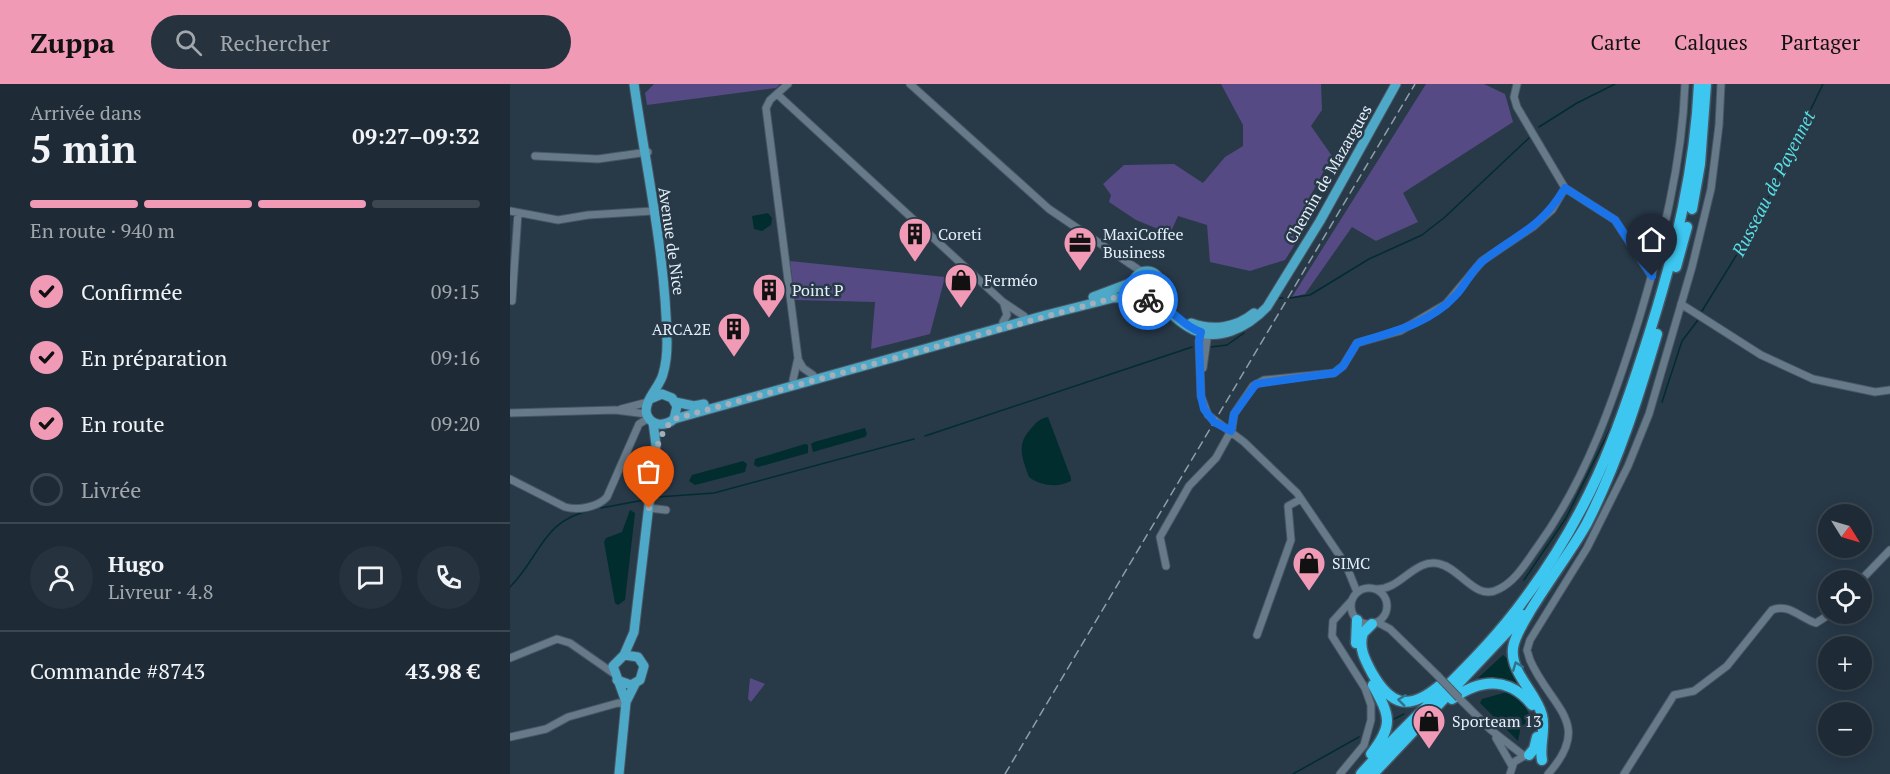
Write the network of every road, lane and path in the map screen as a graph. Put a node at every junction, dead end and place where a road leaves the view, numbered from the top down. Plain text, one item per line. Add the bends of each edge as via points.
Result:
1 (636, 84) edge
2 (788, 84) edge
3 (910, 84) edge
4 (1391, 84) edge
5 (1396, 84) edge
6 (1517, 84) edge
7 (1684, 84) edge
8 (1699, 84) edge
9 (1706, 84) edge
10 (1721, 84) edge
11 (777, 94) junction
12 (646, 152) junction
13 (535, 156) dead end
14 (1565, 188) junction
15 (653, 211) junction
16 (514, 212) edge
17 (1295, 260) junction
18 (1137, 276) junction
19 (1652, 276) junction
20 (1161, 290) junction
21 (1138, 297) junction
22 (1151, 299) junction
23 (512, 301) dead end
24 (1003, 302) junction
25 (1681, 304) junction
26 (1024, 316) junction
27 (1003, 322) junction
28 (1205, 331) junction
29 (798, 358) junction
30 (813, 375) junction
31 (793, 380) junction
32 (1890, 390) edge
33 (672, 399) junction
34 (649, 401) junction
35 (615, 410) junction
36 (510, 413) edge
37 (649, 418) junction
38 (670, 421) junction
39 (1231, 431) junction
40 (656, 445) junction
41 (1609, 476) junction
42 (510, 479) edge
43 (1301, 499) junction
44 (650, 502) junction
45 (666, 510) dead end
46 (1890, 550) edge
47 (1346, 565) junction
48 (1166, 566) dead end
49 (1871, 570) edge
50 (1542, 576) junction
51 (1396, 584) junction
52 (1373, 588) junction
53 (1357, 592) junction
54 (1352, 600) junction
55 (1387, 609) junction
56 (1336, 617) junction
57 (1356, 618) junction
58 (1818, 622) edge
59 (1374, 623) junction
60 (634, 632) junction
61 (1257, 635) dead end
62 (1405, 643) junction
63 (624, 655) junction
64 (638, 657) junction
65 (510, 658) edge
66 (615, 672) junction
67 (635, 684) junction
68 (626, 703) junction
69 (1491, 730) junction
70 (510, 737) edge
71 (1526, 755) junction
72 (1559, 761) junction
73 (1544, 763) junction
74 (1511, 770) edge
75 (1373, 773) edge
76 (620, 774) edge
77 (1340, 774) edge
78 (1355, 774) edge
79 (1361, 774) edge
80 (1548, 774) edge
81 (1624, 774) edge

1 - 12 main road, Avenue de Nice
2 - 11 street
3 - 18 street via 1049,209 1123,260
4 - 17 main road, Chemin de Mazargues
5 - 17 main road, Chemin de Mazargues
6 - 14 street via 1516,107
7 - 19 street via 1677,166
8 - 50 highway via 1686,202 1624,416 1588,499
9 - 41 highway via 1693,204 1636,404
10 - 25 street via 1714,173
11 - 24 street
11 - 29 street via 766,108
12 - 13 street via 598,159
12 - 15 main road, Avenue de Nice
12 - 33 main road, Avenue de Nice via 668,295 670,349 666,385
14 - 19 street via 1615,220
14 - 39 street via 1552,210 1482,261 1456,295 1439,309 1401,331 1357,343 1334,373 1264,380 1253,386 1234,414
15 - 16 street via 558,220
15 - 34 main road, Avenue de Nice via 667,343 663,375
16 - 23 street
17 - 28 main road via 1282,282 1250,316 1233,325
18 - 20 main road via 1156,274
18 - 21 main road via 1133,290
18 - 26 main road via 1098,296
19 - 51 street via 1615,395 1593,448 1564,507 1517,574 1497,591 1486,592 1449,568 1428,564
20 - 22 main road
20 - 28 main road via 1171,308
21 - 22 main road
21 - 38 main road via 1113,298 1046,315
22 - 28 main road via 1186,326
24 - 26 street
24 - 27 street via 1007,312
25 - 32 street via 1761,355 1813,379 1875,392
25 - 72 street via 1649,414 1628,466 1587,548 1527,650 1569,730 1569,744
26 - 27 main road
27 - 30 main road
28 - 39 street via 1202,403 1208,415
29 - 30 street via 802,368
29 - 31 street
30 - 31 main road
31 - 33 main road via 694,406
33 - 34 main road via 662,394
33 - 38 main road via 677,411
34 - 35 street
34 - 37 main road
35 - 36 street
35 - 37 street
37 - 38 main road
37 - 40 main road
37 - 42 street via 639,424 607,497 598,505 572,509
38 - 40 main road
39 - 43 street
39 - 48 street via 1215,460 1188,486 1160,537
40 - 44 main road
73 -> 41 highway via 1542,715 1516,666 1512,650 1571,553
41 - 75 highway via 1567,552 1528,608
43 - 47 street
43 - 61 street via 1288,506 1291,540
44 - 45 street
44 - 60 main road
46 - 49 street
47 - 52 street
47 - 53 street
50 -> 59 highway via 1451,676 1415,701 1399,702 1377,683 1362,647 1363,633
50 - 79 highway via 1485,646
51 - 52 street via 1386,589
51 - 55 street
52 - 53 street
52 - 55 street via 1385,597
53 - 54 street
54 - 56 street
54 - 57 street
55 - 59 street
55 - 62 street via 1392,626
56 - 57 street
56 - 77 street via 1332,636 1365,688 1372,715 1367,740
57 - 59 street
57 - 78 highway via 1358,655 1388,720 1382,740
58 - 81 street via 1788,608 1772,610 1727,666 1694,691 1674,695 1668,701
59 - 62 street
60 - 63 main road
60 - 64 main road
62 - 69 street, bridge
63 - 64 main road
63 - 66 main road
64 - 67 main road via 645,671
65 - 66 street via 556,639 570,643
66 - 67 main road via 626,685
66 - 68 main road
67 - 68 main road
68 - 70 street
68 - 76 main road
69 - 71 street
69 - 74 street
71 - 73 street
71 - 74 street
71 - 75 highway via 1536,744 1538,730 1533,706 1509,685 1485,683 1472,686 1448,703
72 - 73 street
72 - 80 street
73 - 80 street

